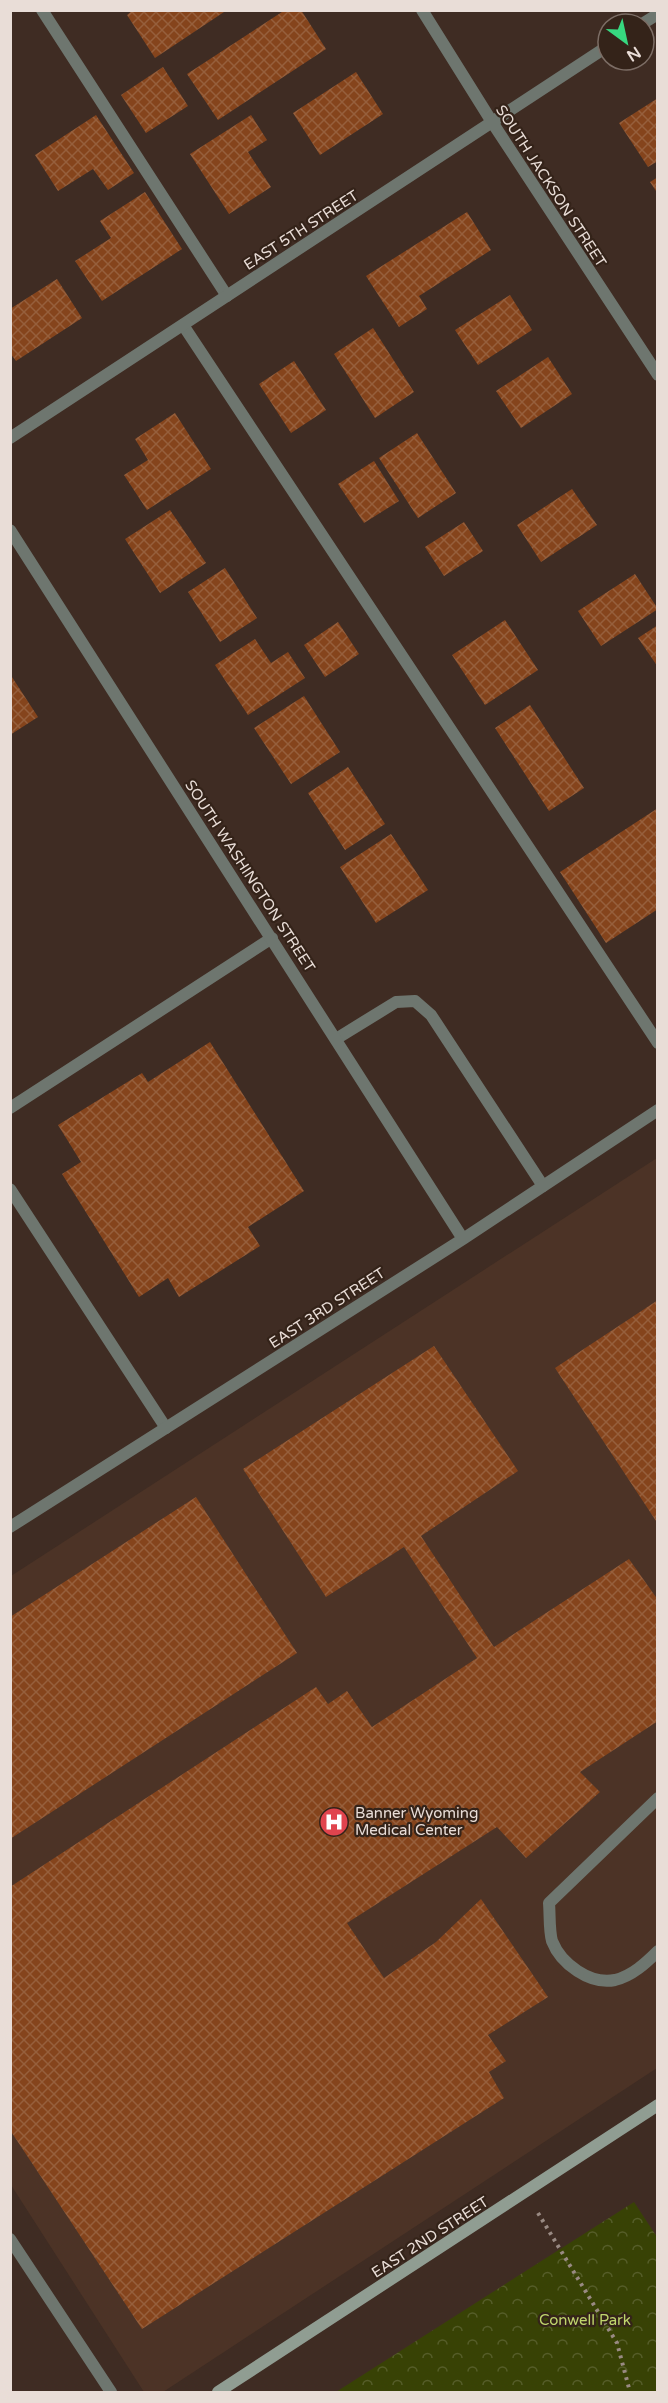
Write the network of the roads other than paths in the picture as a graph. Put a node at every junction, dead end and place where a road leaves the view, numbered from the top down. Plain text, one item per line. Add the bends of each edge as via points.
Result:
1 (42, 10) edge
2 (422, 10) edge
3 (596, 54) edge
4 (492, 122) junction
5 (227, 296) junction
6 (183, 325) junction
7 (657, 375) edge
8 (10, 438) edge
9 (10, 530) edge
10 (272, 938) junction
11 (336, 1039) junction
12 (657, 1043) edge
13 (10, 1108) edge
14 (657, 1110) edge
15 (543, 1186) junction
16 (10, 1189) edge
17 (463, 1239) junction
18 (166, 1428) junction
19 (10, 1527) edge
20 (657, 1798) edge
21 (657, 1951) edge
22 (657, 2105) edge
23 (10, 2239) edge
24 (111, 2392) edge
25 (218, 2392) edge

1 - 5 street
2 - 4 street, SOUTH JACKSON STREET
3 - 4 street, EAST 5TH STREET
4 - 5 street, EAST 5TH STREET
4 - 7 street, SOUTH JACKSON STREET
5 - 6 street, EAST 5TH STREET
6 - 8 street, EAST 5TH STREET
6 - 12 street
9 - 10 street, SOUTH WASHINGTON STREET
10 - 11 street, SOUTH WASHINGTON STREET
10 - 13 street
11 - 15 street via 396,1002 415,1001 431,1015
11 - 17 street, SOUTH WASHINGTON STREET
14 - 15 street, EAST 3RD STREET
15 - 17 street, EAST 3RD STREET
16 - 18 street
17 - 18 street, EAST 3RD STREET
18 - 19 street, EAST 3RD STREET
20 - 21 street via 549,1904 552,1940 568,1965 592,1978 615,1980 643,1966
22 - 25 main road, EAST 2ND STREET
23 - 24 street

